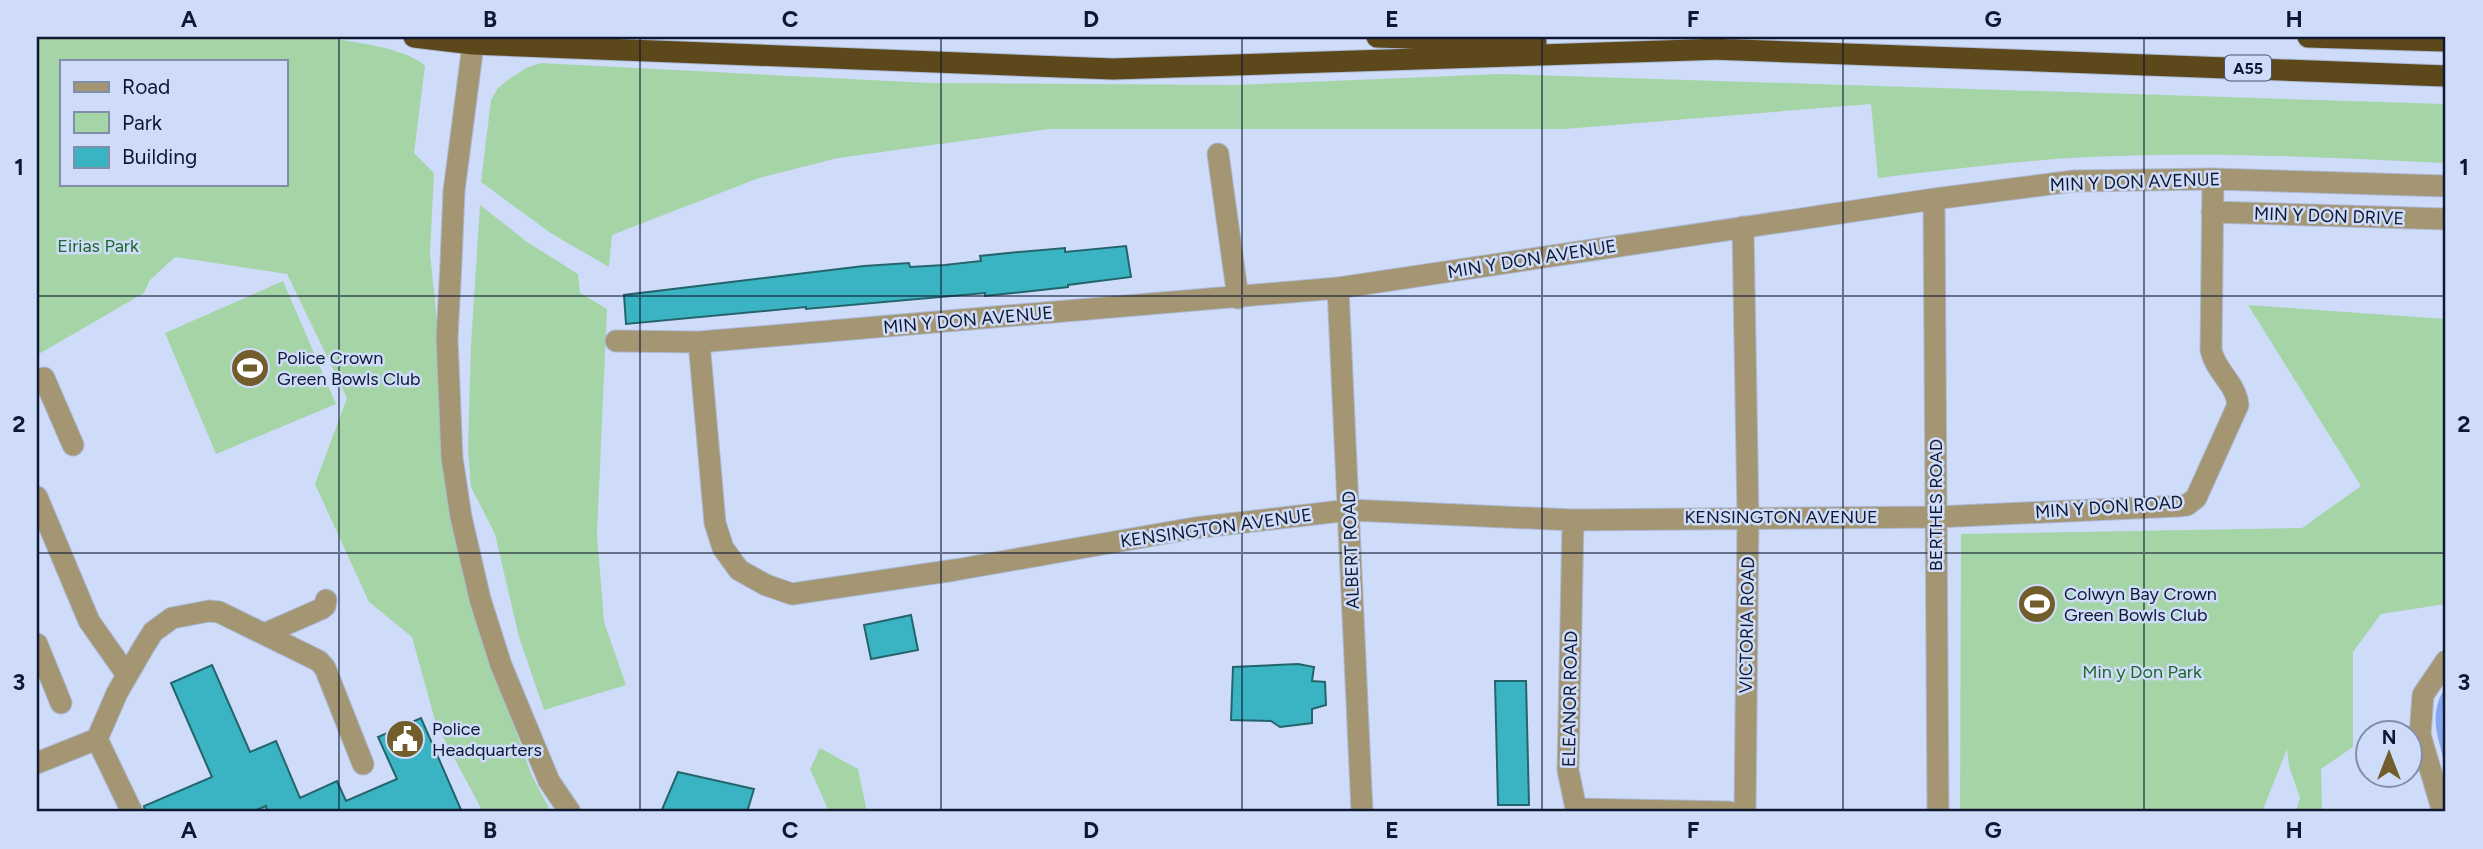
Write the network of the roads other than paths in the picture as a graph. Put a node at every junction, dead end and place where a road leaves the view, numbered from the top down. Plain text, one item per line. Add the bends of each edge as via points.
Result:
1 (414, 37) edge
2 (1377, 37) edge
3 (2308, 37) edge
4 (474, 41) edge
5 (2446, 41) edge
6 (1723, 49) junction
7 (2446, 76) edge
8 (1218, 154) dead end
9 (2213, 179) junction
10 (2446, 186) edge
11 (1934, 199) junction
12 (2212, 212) junction
13 (2446, 219) edge
14 (1743, 227) junction
15 (1338, 288) junction
16 (1238, 298) junction
17 (616, 341) dead end
18 (698, 342) junction
19 (37, 382) edge
20 (73, 445) dead end
21 (37, 497) edge
22 (1350, 510) junction
23 (1748, 517) junction
24 (1937, 517) junction
25 (1573, 520) junction
26 (44, 534) edge
27 (326, 600) dead end
28 (264, 634) junction
29 (37, 644) edge
30 (2446, 662) edge
31 (127, 676) junction
32 (61, 703) dead end
33 (97, 739) junction
34 (37, 763) edge
35 (363, 764) dead end
36 (132, 812) edge
37 (570, 812) edge
38 (1362, 812) edge
39 (1729, 812) edge
40 (1745, 812) edge
41 (1938, 812) edge
42 (2443, 812) edge

1 - 4 highway
2 - 6 highway, A55
3 - 5 highway
4 - 6 highway via 1113,69
4 - 37 street via 452,228 447,338 452,458 480,598 498,654 550,781
6 - 7 highway, A55
8 - 16 street
9 - 10 street, MIN Y DON AVENUE
9 - 11 street, MIN Y DON AVENUE via 2074,181
9 - 12 street, MIN Y DON ROAD
11 - 14 street, MIN Y DON AVENUE
11 - 24 street, BERTHES ROAD
12 - 13 street, MIN Y DON DRIVE
12 - 24 street, MIN Y DON ROAD via 2211,350 2217,368 2237,395 2238,405 2196,498 2178,506
14 - 15 street, MIN Y DON AVENUE
14 - 23 street, VICTORIA ROAD
15 - 16 street, MIN Y DON AVENUE
15 - 22 street, ALBERT ROAD
16 - 18 street, MIN Y DON AVENUE
17 - 18 street, MIN Y DON AVENUE
18 - 22 street, KENSINGTON AVENUE via 715,523 723,548 739,569 792,594 1194,528
19 - 20 street via 44,378
21 - 26 street
22 - 25 street, KENSINGTON AVENUE
22 - 38 street, ALBERT ROAD
23 - 24 street, KENSINGTON AVENUE
23 - 25 street, KENSINGTON AVENUE
23 - 40 street, VICTORIA ROAD
24 - 41 street, BERTHES ROAD
25 - 39 street, ELEANOR ROAD via 1567,770 1576,809
26 - 31 street via 89,621
27 - 28 street via 321,610
28 - 31 street via 219,612 172,618 153,632
28 - 35 street via 325,667
29 - 32 street
30 - 42 street via 2423,695 2420,735
31 - 33 street
33 - 34 street
33 - 36 street

